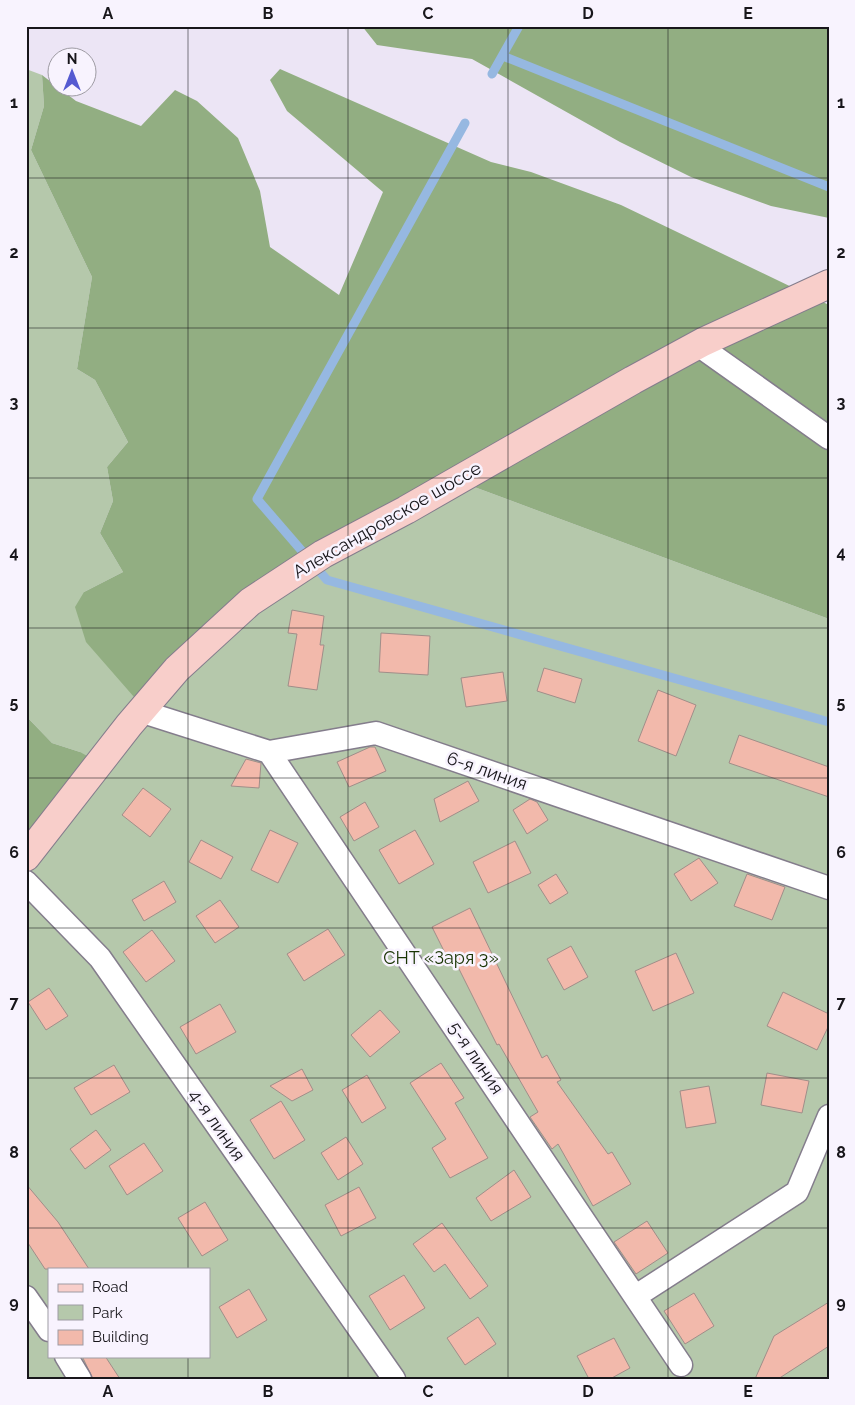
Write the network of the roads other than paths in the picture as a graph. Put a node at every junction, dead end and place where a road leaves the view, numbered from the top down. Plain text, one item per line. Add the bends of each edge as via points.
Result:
1 (829, 284) edge
2 (698, 345) junction
3 (829, 438) edge
4 (140, 712) junction
5 (269, 752) junction
6 (26, 858) edge
7 (26, 882) edge
8 (829, 888) edge
9 (829, 1116) edge
10 (26, 1296) edge
11 (636, 1296) junction
12 (48, 1329) edge
13 (67, 1358) edge
14 (681, 1365) dead end
15 (80, 1379) edge
16 (394, 1379) edge

1 - 2 street, Александровское шоссе
2 - 3 street
2 - 4 street, Александровское шоссе via 312,560 248,603 177,669
4 - 5 street, 6-я линия
4 - 6 street, Александровское шоссе
5 - 8 street, 6-я линия via 376,733
5 - 11 street, 5-я линия
7 - 16 street, 4-я линия via 100,958
9 - 11 street via 797,1192
10 - 12 street
11 - 14 street, 5-я линия
13 - 15 street

